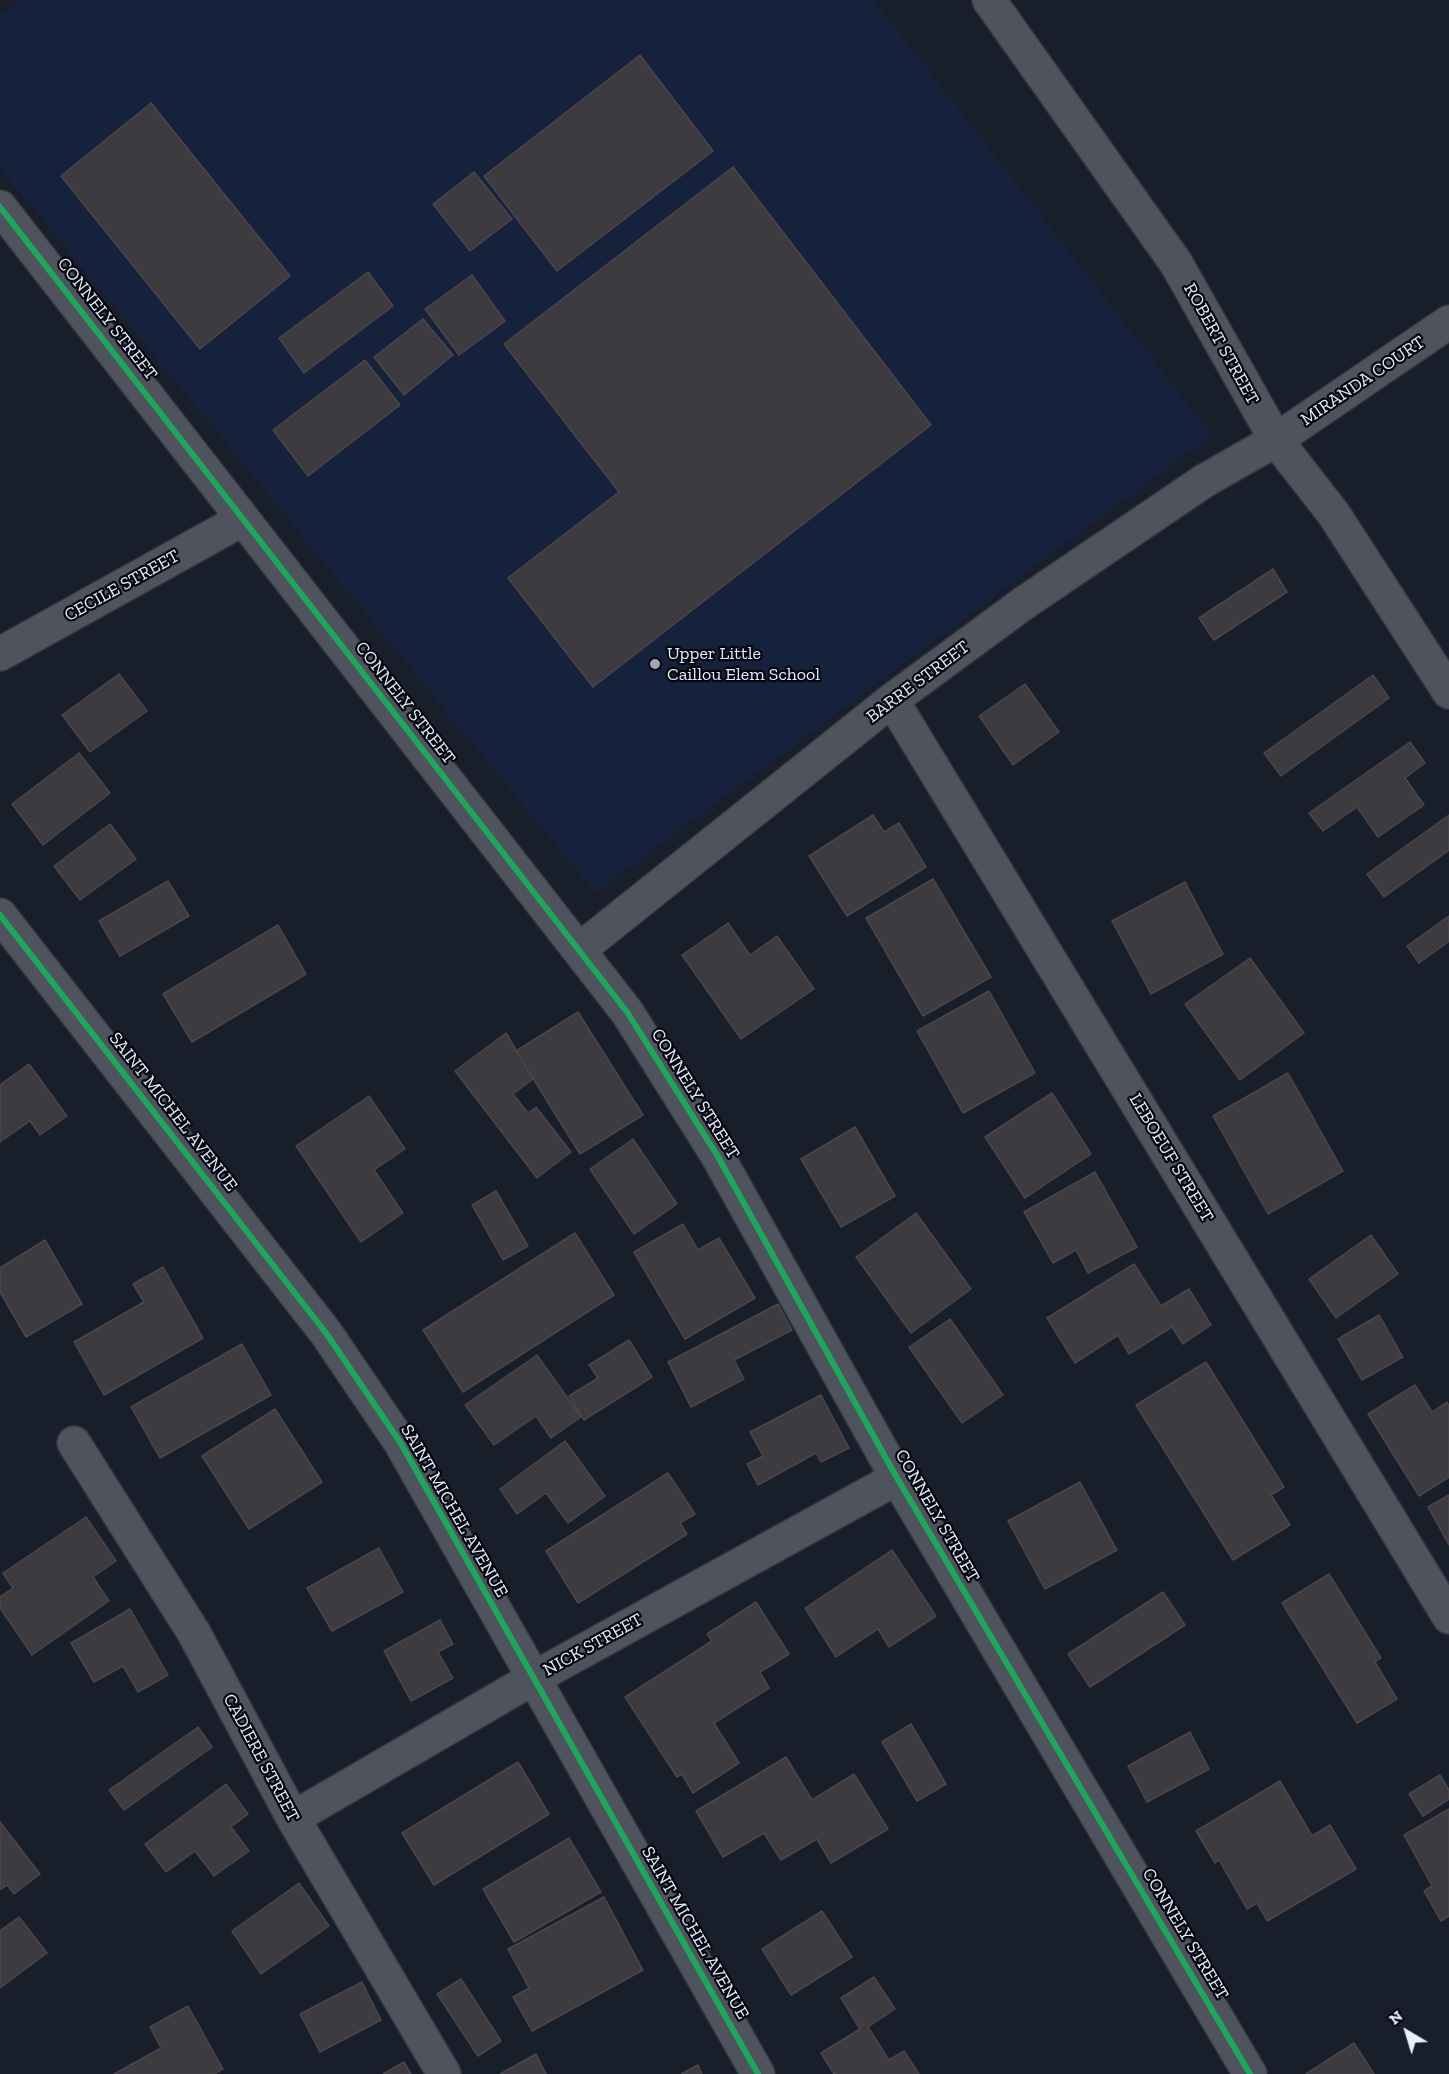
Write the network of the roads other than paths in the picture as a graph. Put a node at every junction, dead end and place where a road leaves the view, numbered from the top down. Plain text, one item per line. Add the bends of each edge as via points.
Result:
1 (989, 0) edge
2 (0, 207) edge
3 (1449, 322) edge
4 (1276, 440) junction
5 (243, 519) junction
6 (0, 654) edge
7 (1449, 692) edge
8 (892, 700) junction
9 (0, 915) edge
10 (579, 950) junction
11 (74, 1443) dead end
12 (897, 1478) junction
13 (1449, 1617) edge
14 (532, 1679) junction
15 (293, 1818) junction
16 (444, 2074) edge
17 (758, 2074) edge
18 (1250, 2074) edge

1 - 4 street, ROBERT STREET via 1176,263
2 - 5 street, CONNELY STREET
3 - 4 street, MIRANDA COURT
4 - 7 street, ROBERT STREET via 1333,513
4 - 8 street, BARRE STREET via 1204,481 1023,603
5 - 6 street, CECILE STREET
5 - 10 street, CONNELY STREET
8 - 10 street, BARRE STREET
8 - 13 street, LEBOEUF STREET
9 - 14 street, SAINT MICHEL AVENUE via 326,1333 400,1442
10 - 12 street, CONNELY STREET via 627,1012 717,1155
11 - 15 street, CADIERE STREET via 194,1633
12 - 14 street, NICK STREET
12 - 18 street, CONNELY STREET
14 - 15 street, NICK STREET
14 - 17 street, SAINT MICHEL AVENUE
15 - 16 street, CADIERE STREET

